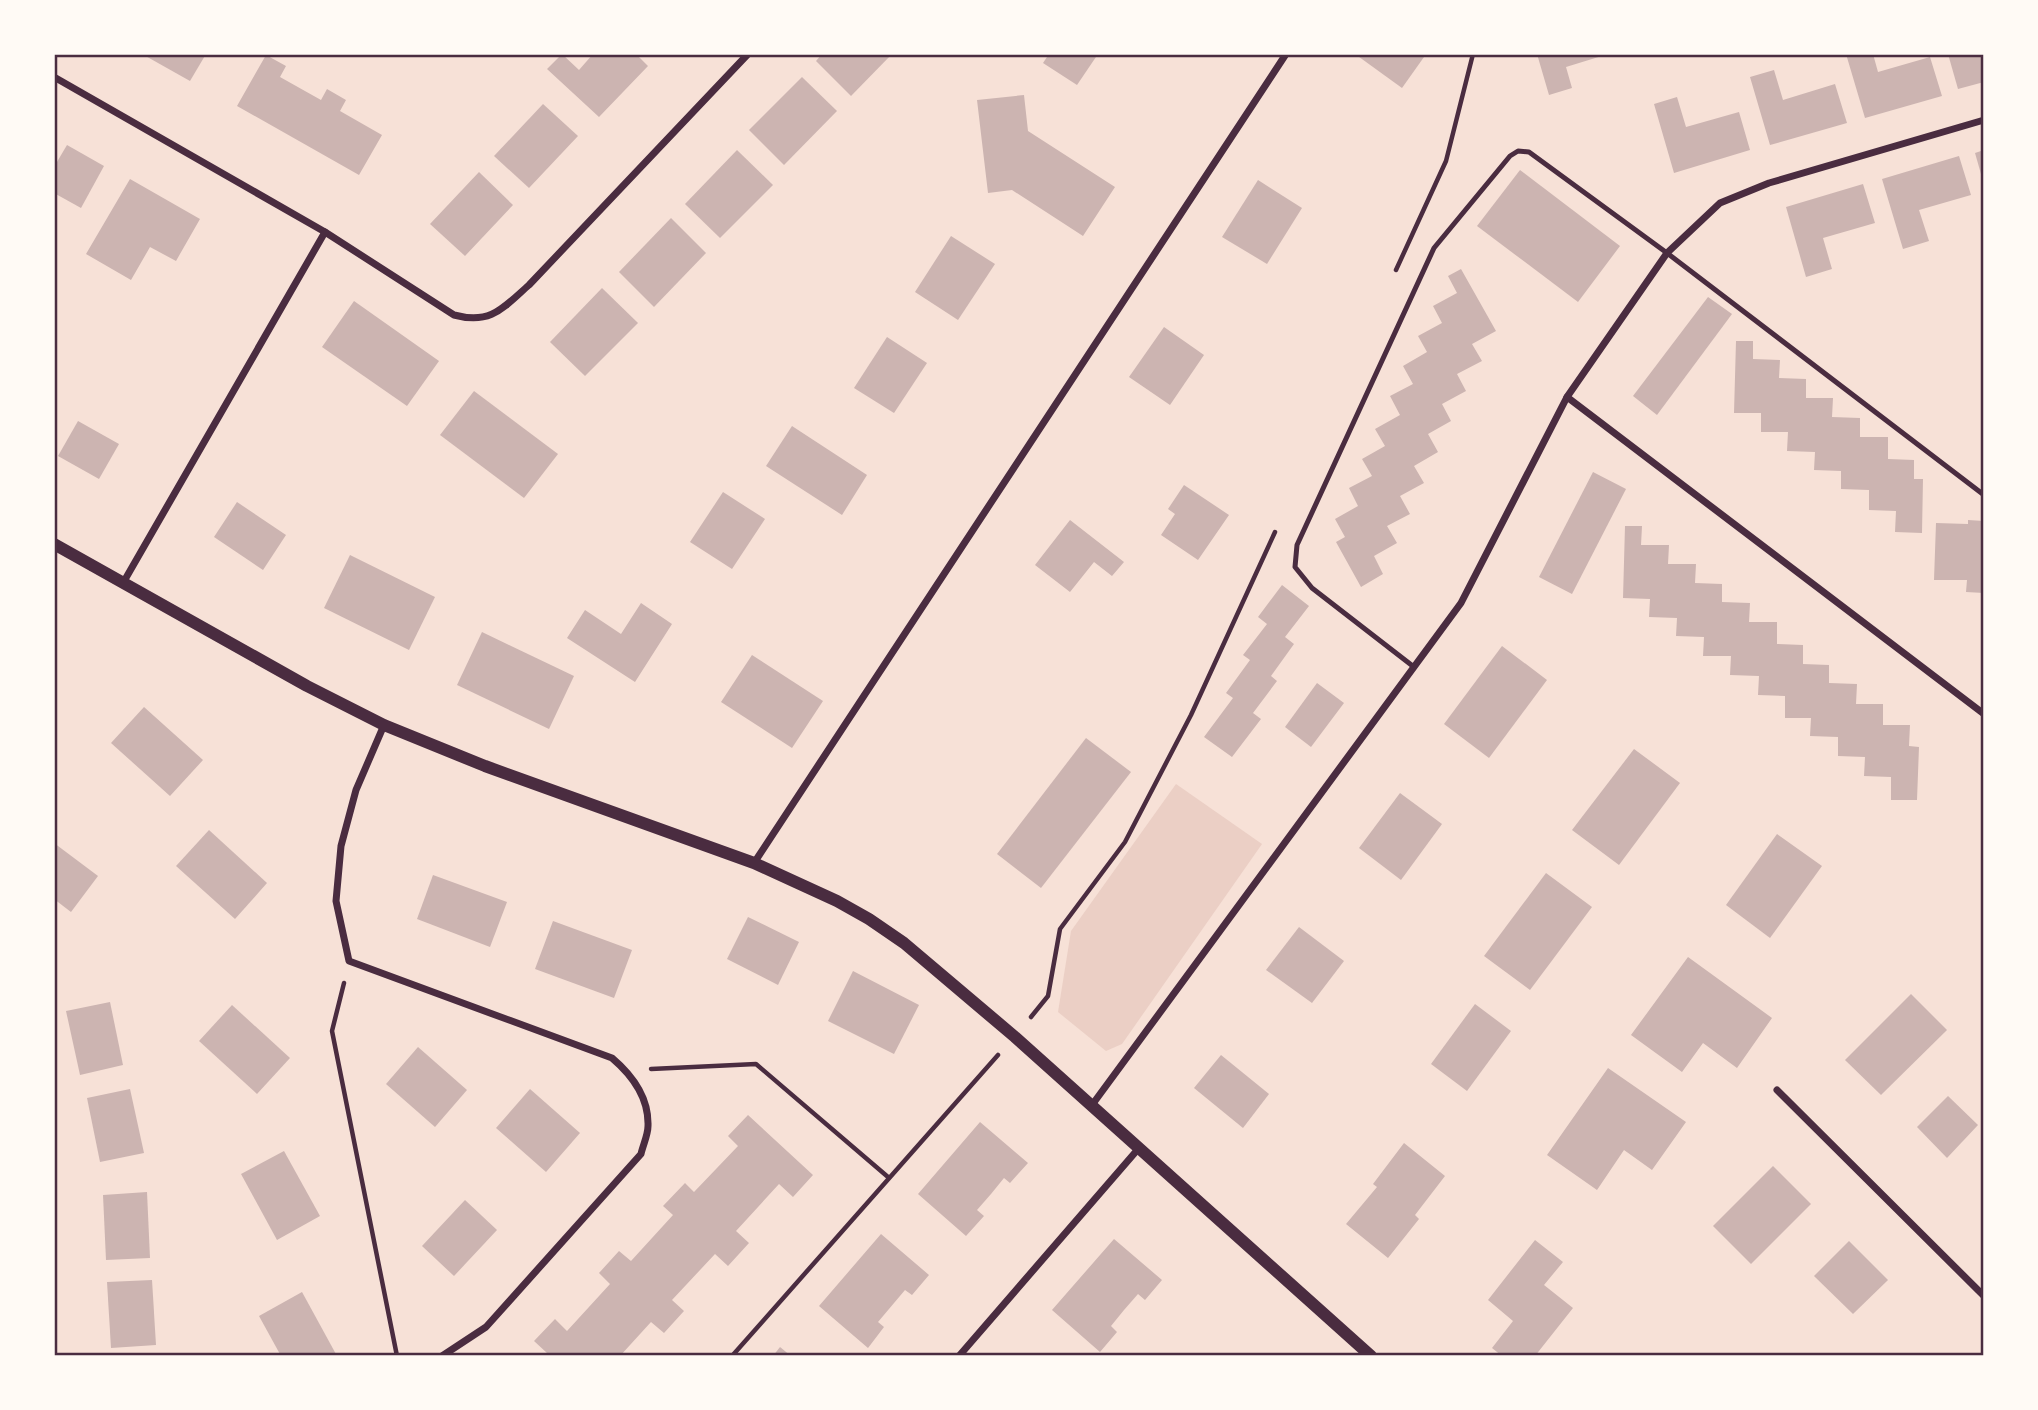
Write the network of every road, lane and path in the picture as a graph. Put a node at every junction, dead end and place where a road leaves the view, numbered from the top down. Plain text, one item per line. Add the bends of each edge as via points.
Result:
1 (748, 54) edge
2 (1286, 54) edge
3 (1473, 54) edge
4 (54, 77) edge
5 (1984, 120) edge
6 (324, 232) junction
7 (1667, 253) junction
8 (1394, 275) dead end
9 (1567, 397) junction
10 (1984, 495) edge
11 (1278, 527) dead end
12 (54, 544) edge
13 (123, 583) junction
14 (1414, 667) junction
15 (1984, 714) edge
16 (384, 725) junction
17 (754, 863) junction
18 (349, 961) junction
19 (1016, 1037) junction
20 (629, 1072) junction
21 (1777, 1090) dead end
22 (1092, 1104) junction
23 (1139, 1148) junction
24 (888, 1178) junction
25 (1984, 1296) edge
26 (397, 1356) edge
27 (442, 1356) edge
28 (732, 1356) edge
29 (959, 1356) edge
30 (1371, 1356) edge

1 - 6 street via 499,312 471,319 454,315
2 - 17 street
3 - 8 path via 1446,161
4 - 6 street
5 - 7 street via 1769,183 1720,203
6 - 13 street
7 - 9 street
7 - 10 lane
7 - 14 lane via 1529,152 1518,151 1434,248 1297,545 1295,567 1311,588
9 - 14 street via 1461,603
9 - 15 street
11 - 19 path via 1191,715 1125,842 1060,929 1048,996
12 - 13 street
13 - 16 street
14 - 22 street
16 - 17 street
16 - 18 street via 356,790 341,846 336,901
17 - 19 street via 869,919
18 - 20 street via 612,1058
18 - 26 path via 332,1031
19 - 22 street
19 - 24 path
20 - 24 path via 756,1065
20 - 27 street via 645,1101 648,1126 641,1154 485,1327
21 - 25 street
22 - 23 street
23 - 29 street
23 - 30 street
24 - 28 path

